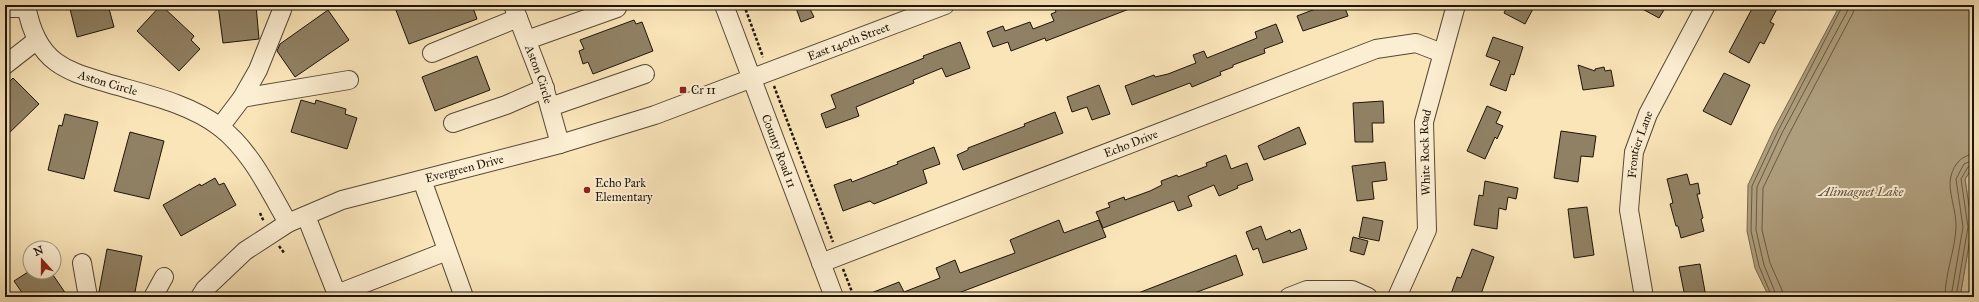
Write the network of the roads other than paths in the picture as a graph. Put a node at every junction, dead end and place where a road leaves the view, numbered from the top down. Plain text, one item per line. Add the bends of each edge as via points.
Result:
1 (724, 5) edge
2 (945, 5) edge
3 (1456, 5) edge
4 (1706, 5) edge
5 (26, 6) edge
6 (5, 8) edge
7 (617, 8) dead end
8 (282, 10) dead end
9 (516, 12) edge
10 (37, 40) junction
11 (527, 40) junction
12 (432, 53) dead end
13 (1442, 53) junction
14 (5, 65) edge
15 (644, 74) dead end
16 (751, 78) junction
17 (348, 80) dead end
18 (545, 88) junction
19 (242, 98) junction
20 (550, 107) junction
21 (453, 123) dead end
22 (220, 128) junction
23 (560, 144) junction
24 (422, 180) junction
25 (306, 216) junction
26 (288, 223) junction
27 (447, 251) junction
28 (82, 263) dead end
29 (821, 264) junction
30 (164, 277) dead end
31 (337, 296) edge
32 (88, 297) edge
33 (153, 297) edge
34 (200, 297) edge
35 (463, 297) edge
36 (834, 297) edge
37 (1289, 297) edge
38 (1368, 297) edge
39 (1397, 297) edge
40 (1644, 297) edge

1 - 16 street, County Road 11
2 - 16 street, East 140th Street
3 - 13 street, White Rock Road
4 - 40 street, Frontier Lane via 1648,114 1634,152 1629,210
5 - 6 street
5 - 10 street, Aston Circle via 29,24
7 - 11 street
8 - 19 street via 258,70
9 - 11 street, Aston Circle
9 - 12 street
10 - 14 street
10 - 22 street, Aston Circle via 56,62 78,74 184,106
11 - 18 street, Aston Circle
13 - 29 street, Echo Drive via 1416,43 1376,48
13 - 39 street, White Rock Road via 1424,122 1427,230
15 - 20 street
16 - 23 street, Evergreen Drive via 655,115
16 - 29 street, County Road 11
17 - 19 street
18 - 20 street, Aston Circle
18 - 21 street via 506,105
19 - 22 street
20 - 23 street, Aston Circle
22 - 26 street, Aston Circle via 254,162
23 - 24 street, Evergreen Drive
24 - 25 street, Evergreen Drive via 342,200
24 - 27 street
25 - 26 street, Evergreen Drive
25 - 31 street
26 - 34 street, Evergreen Drive via 245,252 205,289
27 - 31 street
27 - 35 street
28 - 32 street
29 - 36 street, County Road 11
30 - 33 street
37 - 38 street via 1307,290 1352,290

